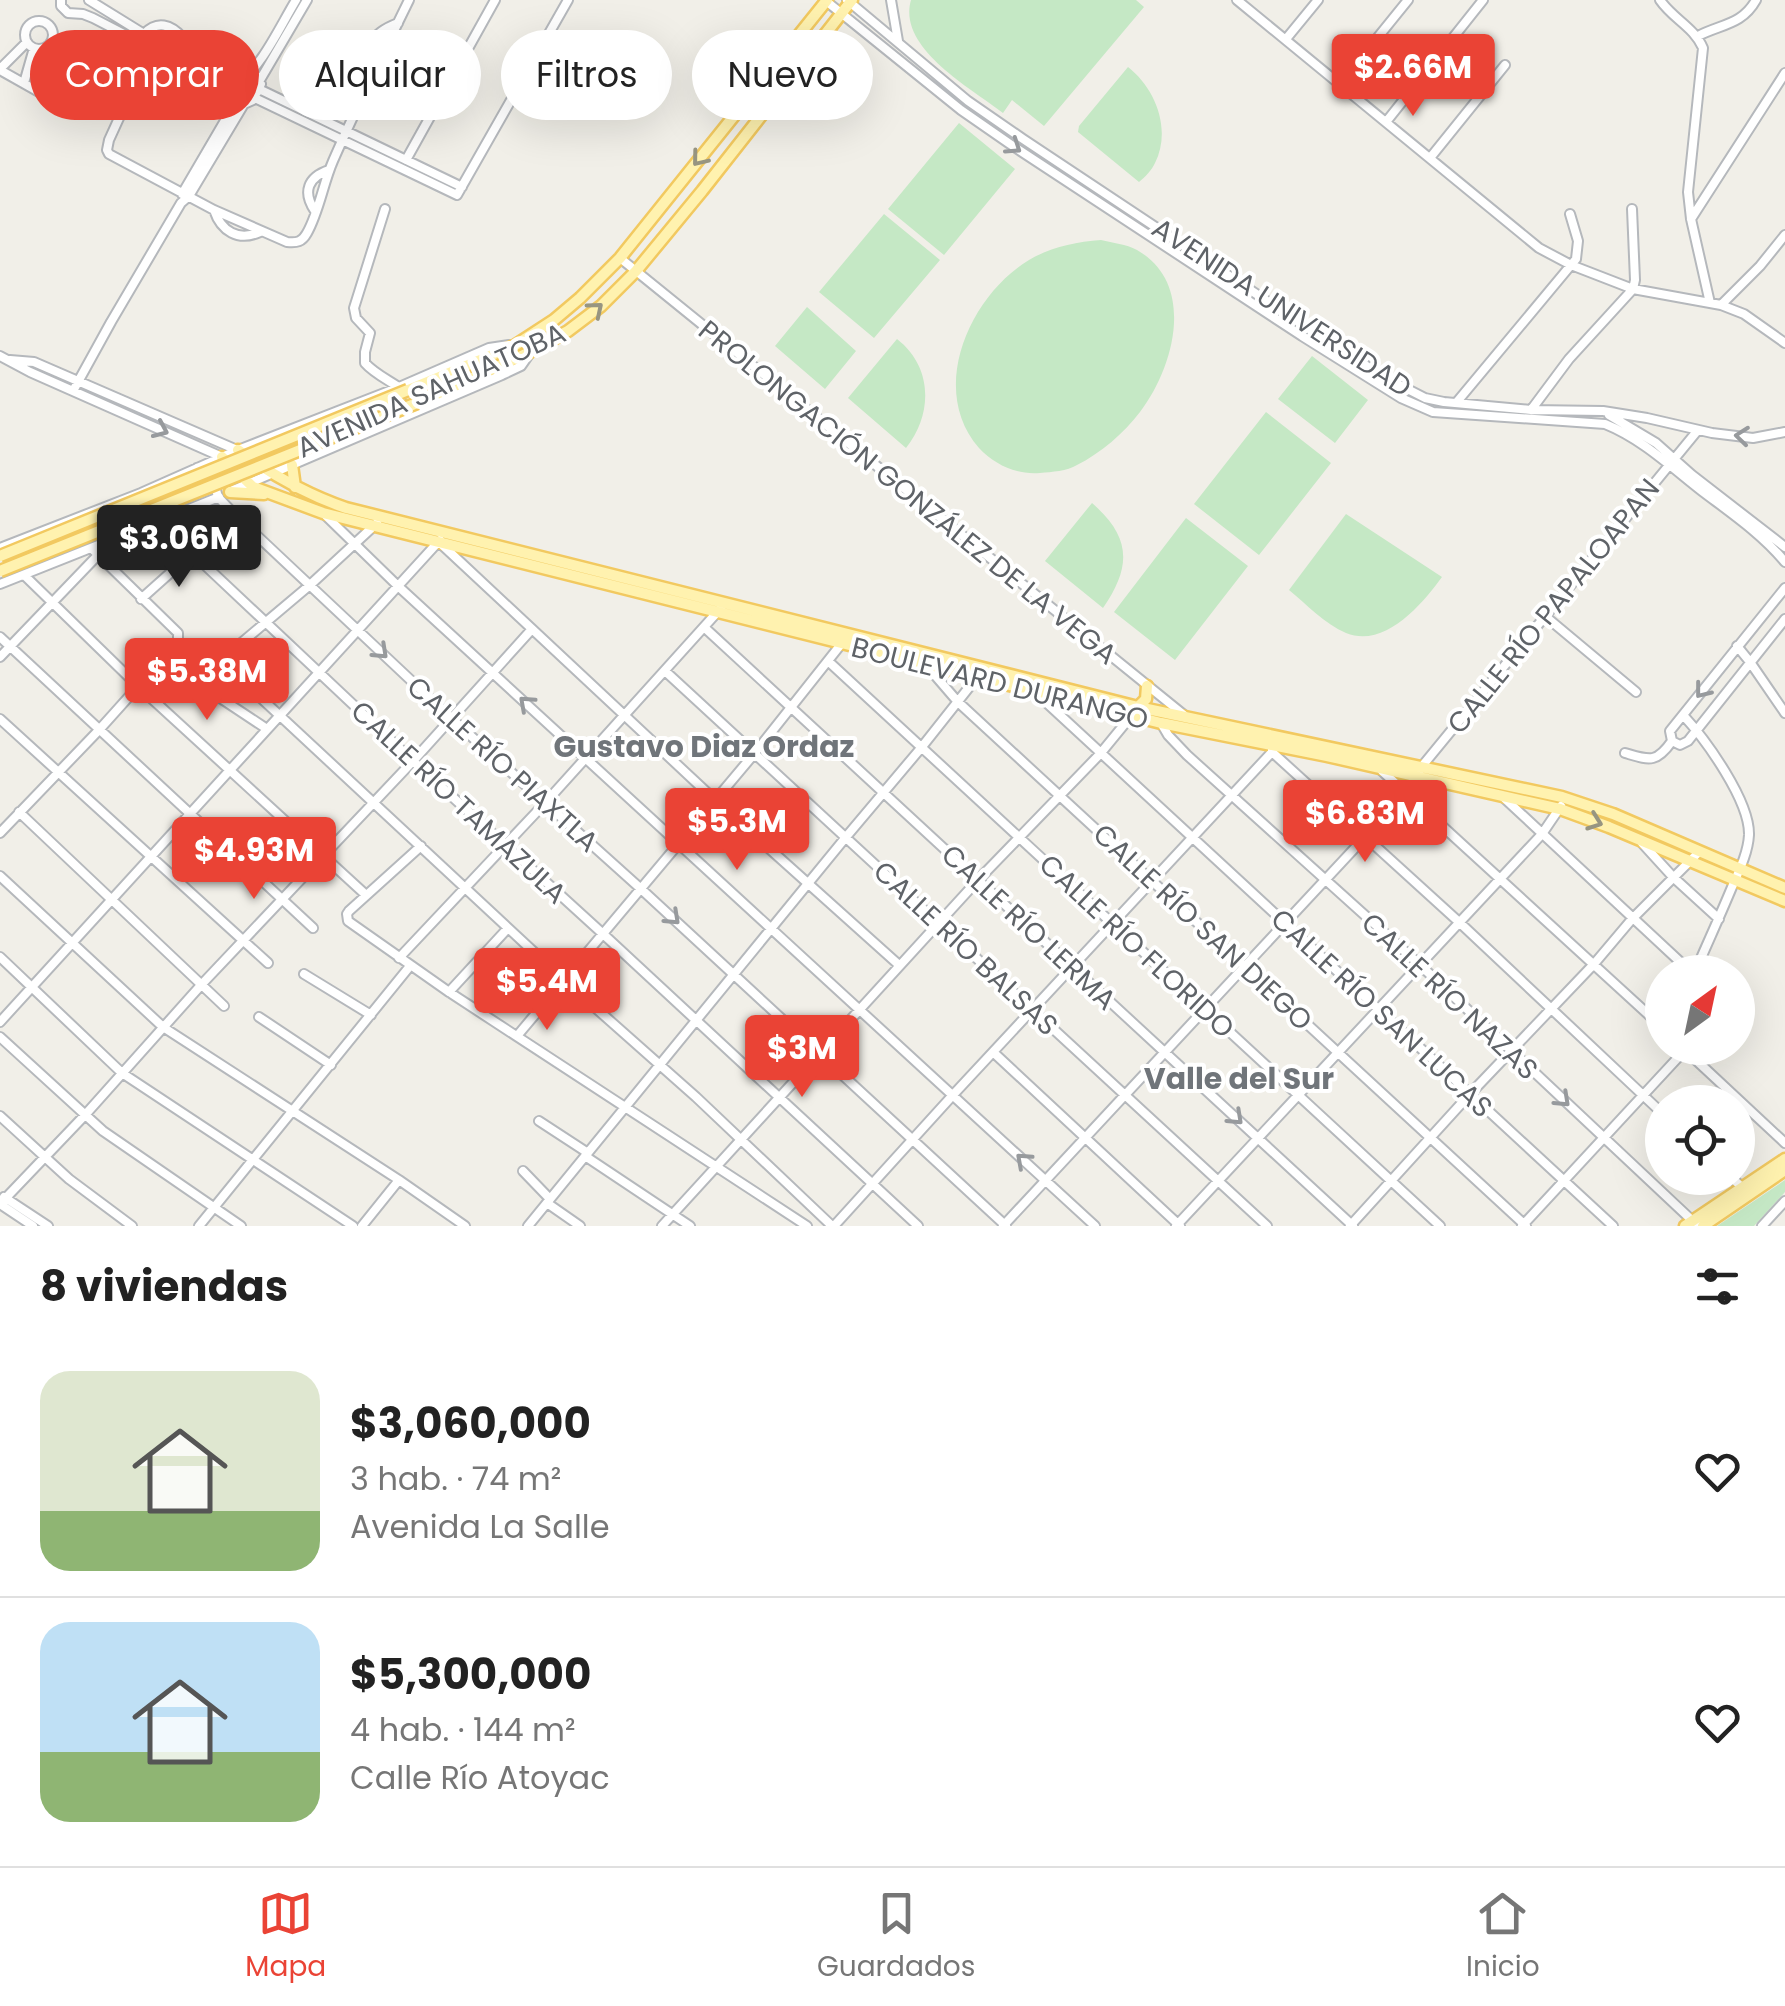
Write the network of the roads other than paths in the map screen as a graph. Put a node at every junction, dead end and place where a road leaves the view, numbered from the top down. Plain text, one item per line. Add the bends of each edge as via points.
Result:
1 (61, 0) edge
2 (296, 0) edge
3 (307, 0) edge
4 (410, 0) edge
5 (495, 0) edge
6 (552, 0) edge
7 (891, 0) edge
8 (1318, 0) edge
9 (1408, 0) edge
10 (1483, 0) edge
11 (1660, 0) edge
12 (1756, 0) edge
13 (89, 1) edge
14 (826, 1) edge
15 (850, 1) edge
16 (1240, 1) edge
17 (567, 3) edge
18 (68, 13) junction
19 (83, 14) junction
20 (842, 14) junction
21 (398, 22) junction
22 (50, 26) junction
23 (284, 29) junction
24 (50, 30) edge
25 (115, 30) edge
26 (137, 30) edge
27 (148, 30) edge
28 (175, 30) edge
29 (381, 30) edge
30 (394, 30) edge
31 (1698, 36) junction
32 (1286, 39) junction
33 (898, 43) junction
34 (30, 45) junction
35 (259, 60) edge
36 (901, 60) junction
37 (1505, 65) dead end
38 (0, 70) edge
39 (1785, 73) edge
40 (24, 83) junction
41 (1340, 84) junction
42 (30, 87) edge
43 (259, 87) edge
44 (259, 89) edge
45 (259, 90) edge
46 (968, 100) junction
47 (961, 110) junction
48 (117, 120) edge
49 (230, 120) edge
50 (351, 120) edge
51 (1386, 122) junction
52 (346, 130) junction
53 (342, 140) junction
54 (1430, 158) junction
55 (404, 164) junction
56 (184, 197) junction
57 (1632, 208) dead end
58 (385, 209) dead end
59 (1130, 210) junction
60 (1570, 214) dead end
61 (1691, 218) junction
62 (1124, 219) junction
63 (1785, 235) edge
64 (620, 258) junction
65 (1571, 265) junction
66 (636, 271) junction
67 (1633, 289) junction
68 (1710, 303) junction
69 (1720, 305) junction
70 (1785, 342) edge
71 (5, 358) edge
72 (78, 380) junction
73 (402, 389) junction
74 (73, 391) junction
75 (1456, 404) junction
76 (140, 407) junction
77 (417, 407) junction
78 (1531, 410) junction
79 (1603, 411) junction
80 (135, 418) junction
81 (294, 428) junction
82 (1698, 430) junction
83 (1785, 432) edge
84 (238, 450) junction
85 (222, 457) junction
86 (1671, 461) junction
87 (296, 463) junction
88 (197, 468) junction
89 (271, 474) junction
90 (248, 484) junction
91 (296, 488) junction
92 (230, 492) junction
93 (268, 494) junction
94 (218, 497) junction
95 (324, 514) junction
96 (235, 515) junction
97 (383, 517) junction
98 (374, 526) junction
99 (442, 537) junction
100 (24, 540) junction
101 (355, 545) junction
102 (1785, 547) edge
103 (0, 548) edge
104 (95, 552) junction
105 (192, 554) junction
106 (0, 556) edge
107 (1785, 562) edge
108 (38, 570) junction
109 (0, 571) edge
110 (24, 575) junction
111 (0, 584) edge
112 (310, 585) junction
113 (399, 587) junction
114 (1785, 588) edge
115 (141, 599) junction
116 (51, 604) junction
117 (721, 608) junction
118 (1545, 616) junction
119 (1785, 619) edge
120 (264, 622) junction
121 (705, 628) junction
122 (532, 629) junction
123 (358, 630) junction
124 (849, 634) junction
125 (0, 637) edge
126 (841, 644) junction
127 (10, 646) junction
128 (1737, 646) junction
129 (0, 657) edge
130 (163, 660) junction
131 (220, 660) junction
132 (828, 661) junction
133 (1750, 662) junction
134 (926, 665) junction
135 (664, 671) junction
136 (318, 672) junction
137 (492, 673) junction
138 (980, 673) junction
139 (1020, 678) junction
140 (196, 681) junction
141 (1147, 686) junction
142 (139, 687) junction
143 (1034, 692) junction
144 (1636, 692) dead end
145 (958, 702) junction
146 (791, 709) junction
147 (1135, 711) junction
148 (1785, 713) edge
149 (280, 714) junction
150 (1683, 714) junction
151 (624, 715) junction
152 (1186, 717) junction
153 (452, 718) junction
154 (0, 719) edge
155 (1161, 723) junction
156 (1192, 729) junction
157 (99, 730) junction
158 (266, 730) junction
159 (1697, 730) junction
160 (1672, 742) junction
161 (1273, 744) junction
162 (921, 748) junction
163 (1625, 753) dead end
164 (754, 754) junction
165 (1100, 754) junction
166 (1370, 755) junction
167 (586, 757) junction
168 (413, 761) junction
169 (1423, 766) junction
170 (1379, 768) junction
171 (231, 770) junction
172 (58, 772) junction
173 (1415, 776) junction
174 (883, 792) junction
175 (1407, 792) junction
176 (1232, 794) junction
177 (1060, 796) junction
178 (1502, 796) junction
179 (715, 800) junction
180 (546, 802) junction
181 (372, 803) junction
182 (1561, 803) junction
183 (19, 812) junction
184 (190, 815) junction
185 (0, 833) edge
186 (1542, 834) junction
187 (846, 837) junction
188 (1020, 838) junction
189 (1192, 838) junction
190 (1366, 838) junction
191 (1639, 840) junction
192 (678, 843) junction
193 (420, 846) junction
194 (505, 846) junction
195 (1699, 852) junction
196 (322, 854) junction
197 (151, 858) junction
198 (1690, 861) junction
199 (1738, 874) junction
200 (0, 876) edge
201 (1500, 877) junction
202 (1674, 877) junction
203 (978, 880) junction
204 (1152, 880) junction
205 (1325, 880) junction
206 (808, 883) junction
207 (466, 887) junction
208 (640, 888) junction
209 (1785, 888) edge
210 (366, 895) junction
211 (282, 898) junction
212 (1785, 900) edge
213 (112, 901) junction
214 (1632, 919) junction
215 (1718, 919) junction
216 (1459, 922) junction
217 (938, 923) junction
218 (1285, 923) junction
219 (1112, 924) junction
220 (312, 928) dead end
221 (508, 928) junction
222 (771, 930) junction
223 (602, 933) junction
224 (243, 942) junction
225 (72, 944) junction
226 (1673, 955) edge
227 (1701, 955) edge
228 (0, 957) edge
229 (399, 958) junction
230 (268, 964) dead end
231 (1419, 964) junction
232 (1594, 964) junction
233 (1246, 965) junction
234 (410, 966) junction
235 (899, 966) junction
236 (1073, 968) junction
237 (304, 974) dead end
238 (734, 976) junction
239 (564, 980) junction
240 (202, 984) junction
241 (32, 987) junction
242 (448, 992) junction
243 (224, 1006) dead end
244 (858, 1009) junction
245 (1205, 1009) junction
246 (1377, 1009) junction
247 (1033, 1010) junction
248 (1551, 1010) junction
249 (1645, 1011) edge
250 (371, 1014) junction
251 (259, 1017) dead end
252 (0, 1022) edge
253 (696, 1022) junction
254 (163, 1028) junction
255 (517, 1036) junction
256 (0, 1037) edge
257 (1338, 1051) junction
258 (992, 1052) junction
259 (1165, 1052) junction
260 (1511, 1052) junction
261 (820, 1054) junction
262 (331, 1065) junction
263 (659, 1065) junction
264 (1670, 1065) edge
265 (1702, 1065) edge
266 (122, 1073) junction
267 (1470, 1094) junction
268 (1298, 1095) junction
269 (952, 1096) junction
270 (1125, 1096) junction
271 (1644, 1096) junction
272 (780, 1098) junction
273 (624, 1107) junction
274 (294, 1112) junction
275 (83, 1113) junction
276 (0, 1116) edge
277 (539, 1122) dead end
278 (741, 1138) junction
279 (1086, 1138) junction
280 (1258, 1138) junction
281 (1432, 1138) junction
282 (1604, 1138) junction
283 (913, 1141) junction
284 (1785, 1143) edge
285 (587, 1154) junction
286 (45, 1158) junction
287 (1785, 1159) edge
288 (252, 1161) junction
289 (716, 1166) junction
290 (1785, 1170) edge
291 (523, 1171) dead end
292 (398, 1180) junction
293 (1046, 1180) junction
294 (1218, 1180) junction
295 (1392, 1181) junction
296 (1564, 1181) junction
297 (1755, 1184) edge
298 (873, 1185) junction
299 (1755, 1186) edge
300 (1740, 1195) edge
301 (2, 1199) edge
302 (548, 1201) junction
303 (1785, 1201) edge
304 (214, 1208) junction
305 (672, 1215) junction
306 (1178, 1225) edge
307 (1524, 1225) edge
308 (1695, 1225) edge
309 (33, 1226) edge
310 (48, 1226) edge
311 (132, 1226) edge
312 (199, 1226) edge
313 (240, 1226) edge
314 (353, 1226) edge
315 (362, 1226) edge
316 (465, 1226) edge
317 (528, 1226) edge
318 (580, 1226) edge
319 (662, 1226) edge
320 (690, 1226) edge
321 (807, 1226) edge
322 (833, 1226) edge
323 (918, 1226) edge
324 (1005, 1226) edge
325 (1095, 1226) edge
326 (1267, 1226) edge
327 (1351, 1226) edge
328 (1440, 1226) edge
329 (1613, 1226) edge
330 (1762, 1226) edge

1 - 18 street
2 - 23 street
3 - 23 street
4 - 21 street
5 - 55 street
6 - 17 street
7 - 33 street
8 - 32 street
9 - 41 street
10 - 51 street
11 - 31 street
12 - 31 street via 1741,19
13 - 19 street
13 - 26 street
14 - 20 street, AVENIDA UNIVERSIDAD
14 -> 64 main road, AVENIDA SAHUATOBA
15 - 20 main road, AVENIDA SAHUATOBA
15 - 33 street, AVENIDA UNIVERSIDAD
16 - 32 street
17 - 55 street via 459,191
18 - 19 street
18 - 22 street
19 - 25 street
20 - 36 street, AVENIDA UNIVERSIDAD
20 - 66 main road, AVENIDA SAHUATOBA
21 - 29 street
21 - 30 street
22 - 24 street
22 - 34 street via 29,25
23 - 35 street
23 - 43 street
27 - 28 street via 160,24
31 - 61 street via 1703,48
32 - 41 street
33 - 36 street
33 - 46 street, AVENIDA UNIVERSIDAD
34 - 38 street
34 - 40 street
36 - 47 street, AVENIDA UNIVERSIDAD
37 - 54 street
38 - 40 street
39 - 61 street
40 - 42 street
41 - 51 street
44 - 52 street
45 - 53 street
46 - 47 street
46 - 59 street, AVENIDA UNIVERSIDAD
47 -> 62 street, AVENIDA UNIVERSIDAD
48 - 56 street via 107,150
49 - 56 street
50 - 52 street
51 - 54 street
52 - 53 street
52 - 55 street
53 - 55 street
53 - 56 street via 300,241 260,231 231,233 214,210
54 - 65 street via 1539,248
56 - 72 street
57 - 67 street
58 - 73 street via 354,308 370,333 365,363
59 - 62 street
59 - 75 street, AVENIDA UNIVERSIDAD via 1384,377
60 - 65 street via 1578,241
61 - 68 street
62 - 86 street, AVENIDA UNIVERSIDAD via 1419,407 1604,424
63 - 69 street
64 - 66 street, PROLONGACIÓN GONZÁLEZ DE LA VEGA
64 - 73 main road, AVENIDA SAHUATOBA via 554,320 514,346
65 - 67 street
65 - 75 street
77 -> 66 main road, AVENIDA SAHUATOBA via 568,331
66 - 141 street, PROLONGACIÓN GONZÁLEZ DE LA VEGA
67 - 68 street
67 - 78 street
68 - 69 street
69 - 70 street
71 - 72 street
71 - 74 street
72 - 74 street
72 - 76 street
73 - 77 street
73 - 81 street
73 - 106 main road, AVENIDA SAHUATOBA, bridge
74 - 80 street
75 - 78 street, AVENIDA UNIVERSIDAD
76 - 80 street
76 - 84 street
77 - 87 street
77 - 109 main road, AVENIDA SAHUATOBA, bridge
78 - 79 street, AVENIDA UNIVERSIDAD
79 - 82 street, AVENIDA UNIVERSIDAD
79 - 86 street via 1656,442
80 -> 85 street
81 - 84 street
81 - 87 street via 289,448
83 -> 82 street, AVENIDA UNIVERSIDAD via 1753,438
82 - 86 street, CALLE RÍO PAPALOAPAN
84 - 85 street
84 - 89 main road, BOULEVARD DURANGO
85 - 88 street
85 - 90 main road, BOULEVARD DURANGO
86 - 102 street
86 - 107 street
86 - 118 street, CALLE RÍO PAPALOAPAN
87 - 89 street
87 - 91 main road
88 - 94 street, CALLE RÍO PIAXTLA via 214,479
88 - 100 street
89 - 90 street
89 - 91 main road, BOULEVARD DURANGO
90 - 92 street
90 - 93 main road, BOULEVARD DURANGO
91 - 97 main road, BOULEVARD DURANGO
92 - 93 main road
92 - 94 street
93 - 95 main road, BOULEVARD DURANGO
94 - 96 street, CALLE RÍO PIAXTLA
94 - 104 street
95 - 98 main road, BOULEVARD DURANGO
95 - 101 street
96 - 105 street
96 - 112 street, CALLE RÍO PIAXTLA
97 - 98 street
97 - 99 main road, BOULEVARD DURANGO
98 - 99 main road, BOULEVARD DURANGO
98 - 101 street
99 - 113 street
99 - 117 main road, BOULEVARD DURANGO
99 - 122 street
100 - 103 street
100 - 108 street via 34,548
101 - 112 street
101 - 113 street
104 - 108 street
104 - 115 street
104 - 116 street
105 - 115 street
105 - 120 street, CALLE RÍO TAMAZULA
108 - 110 street
110 - 111 street
110 - 116 street
112 - 120 street
112 - 123 street, CALLE RÍO PIAXTLA
113 - 123 street
113 - 137 street
114 - 128 street
115 - 130 street via 178,633
116 - 127 street
116 - 142 street
117 - 121 street
117 - 124 main road, BOULEVARD DURANGO
117 - 126 main road, BOULEVARD DURANGO
118 - 144 street
118 - 169 street, CALLE RÍO PAPALOAPAN
119 - 133 street
120 - 131 street
120 - 136 street, CALLE RÍO TAMAZULA
121 - 135 street
121 - 146 street, CALLE RÍO LERMA
122 - 137 street
122 - 151 street
123 - 136 street
123 -> 153 street, CALLE RÍO PIAXTLA
124 - 126 street
124 - 138 main road, BOULEVARD DURANGO
125 - 127 street
126 - 132 street
126 - 134 main road, BOULEVARD DURANGO
127 - 129 street
127 - 157 street
128 - 133 street
128 -> 150 street
130 - 140 street
130 - 142 street
131 - 140 street
131 - 149 street
132 - 146 street
132 - 162 street, CALLE RÍO FLORIDO
133 - 148 street
133 - 159 street
134 - 138 main road, BOULEVARD DURANGO
134 - 145 street, CALLE RÍO SAN DIEGO
135 - 151 street
135 - 164 street, CALLE RÍO BALSAS
136 - 149 street
136 - 168 street, CALLE RÍO TAMAZULA
137 - 153 street
167 -> 137 street
138 - 139 main road, BOULEVARD DURANGO
138 - 143 main road, BOULEVARD DURANGO
138 - 145 street
139 - 143 street, CALLE RÍO SAN LUCAS
139 - 147 main road, BOULEVARD DURANGO
140 - 158 street
141 - 147 main road
141 - 152 street, PROLONGACIÓN GONZÁLEZ DE LA VEGA
142 - 157 street
142 - 171 street
143 - 147 main road, BOULEVARD DURANGO
143 - 165 street, CALLE RÍO SAN LUCAS
145 - 162 street
145 - 177 street, CALLE RÍO SAN DIEGO
146 - 164 street
146 - 174 street, CALLE RÍO LERMA
147 - 152 main road, BOULEVARD DURANGO
147 - 155 main road, BOULEVARD DURANGO
147 - 165 street
149 - 158 street
149 - 181 street
150 - 159 street
150 - 160 street via 1670,732
151 - 167 street
151 - 179 street
152 - 156 street, PROLONGACIÓN GONZÁLEZ DE LA VEGA
152 - 161 main road, BOULEVARD DURANGO
153 - 168 street
153 - 180 street, CALLE RÍO PIAXTLA
154 - 172 street
155 - 156 main road, BOULEVARD DURANGO
155 - 176 street, CALLE RÍO NAZAS
156 - 161 main road, BOULEVARD DURANGO
157 - 172 street
157 - 184 street
158 - 171 street
159 - 160 street via 1683,744
159 - 199 street via 1746,814 1749,839
160 - 163 street via 1654,759
161 - 166 main road, BOULEVARD DURANGO
161 - 170 main road, BOULEVARD DURANGO
161 - 176 street
161 - 190 street
162 - 174 street
162 - 188 street, CALLE RÍO FLORIDO
164 - 179 street
164 - 187 street, CALLE RÍO BALSAS
165 - 177 street
165 - 189 street, CALLE RÍO SAN LUCAS
166 - 169 main road, BOULEVARD DURANGO
166 - 170 street
167 - 180 street
167 - 192 street
168 - 181 street
168 - 194 street, CALLE RÍO TAMAZULA
169 - 173 street, CALLE RÍO PAPALOAPAN
169 - 182 main road, BOULEVARD DURANGO
170 - 173 main road, BOULEVARD DURANGO
170 - 175 street
171 - 184 street
171 - 196 street
172 - 183 street
172 - 197 street
173 - 175 street, CALLE RÍO PAPALOAPAN
173 - 178 main road, BOULEVARD DURANGO
174 - 187 street
174 - 203 street, CALLE RÍO LERMA
175 - 190 street, CALLE RÍO PAPALOAPAN
175 - 201 street
176 - 189 street
176 - 205 street, CALLE RÍO NAZAS
177 - 188 street
177 - 204 street, CALLE RÍO SAN DIEGO
178 - 182 main road, BOULEVARD DURANGO
178 - 186 street
179 - 192 street
179 - 206 street
180 - 194 street
180 - 208 street, CALLE RÍO PIAXTLA
181 - 193 street
181 - 196 street
182 - 186 street
182 -> 191 main road, BOULEVARD DURANGO
182 - 195 main road, BOULEVARD DURANGO via 1613,814
183 - 185 street
183 - 213 street
184 - 197 street
184 - 211 street
186 - 201 street
186 - 214 street
187 - 206 street
187 - 217 street, CALLE RÍO BALSAS
188 - 203 street
188 - 219 street, CALLE RÍO FLORIDO
189 - 204 street
189 - 218 street, CALLE RÍO SAN LUCAS
190 - 205 street, CALLE RÍO PAPALOAPAN
190 - 216 street
191 - 198 main road, BOULEVARD DURANGO
191 - 202 street
192 - 208 street
192 - 222 street
193 - 207 street
193 - 210 street
194 - 207 street
194 - 223 street, CALLE RÍO TAMAZULA
195 - 198 street
195 - 199 main road, BOULEVARD DURANGO
196 - 210 street
196 - 211 street
197 - 213 street
197 - 224 street
198 - 199 main road, BOULEVARD DURANGO
198 - 202 street
199 - 209 main road, BOULEVARD DURANGO
199 - 212 main road, BOULEVARD DURANGO
199 - 215 street
200 - 225 street
201 - 216 street
201 - 232 street
202 - 214 street
202 - 215 street
203 - 217 street
203 - 236 street, CALLE RÍO LERMA
204 - 219 street
204 - 233 street, CALLE RÍO SAN DIEGO
205 - 218 street, CALLE RÍO PAPALOAPAN
205 - 231 street, CALLE RÍO NAZAS
206 - 222 street
206 - 235 street
207 - 221 street
207 - 229 street
208 - 223 street
208 -> 238 street, CALLE RÍO PIAXTLA
210 - 229 street via 346,914 348,920
211 - 220 street
211 - 224 street
213 - 225 street
213 - 240 street
214 - 226 street
214 - 232 street
215 - 227 street
216 - 231 street
216 - 248 street
217 - 235 street
217 - 247 street, CALLE RÍO BALSAS
218 - 233 street, CALLE RÍO PAPALOAPAN
218 - 246 street, CALLE RÍO SAN LUCAS
219 - 236 street
219 - 245 street, CALLE RÍO FLORIDO
221 - 239 street
221 - 242 street
222 - 238 street
222 - 244 street
223 - 239 street
223 - 253 street, CALLE RÍO TAMAZULA
224 - 230 street
224 - 240 street
225 - 241 street
225 - 254 street
228 - 241 street
229 - 234 street
231 - 246 street
231 - 260 street, CALLE RÍO NAZAS
232 - 248 street
232 - 249 street
233 - 245 street, CALLE RÍO PAPALOAPAN
233 - 257 street, CALLE RÍO SAN DIEGO
234 - 242 street
234 - 250 street
235 - 244 street
236 - 247 street
236 - 259 street, CALLE RÍO LERMA
237 - 250 street
238 - 253 street
238 - 261 street, CALLE RÍO PIAXTLA
239 - 255 street
239 - 263 street
240 - 243 street
240 - 254 street
241 - 252 street
241 - 266 street
242 - 255 street
244 - 261 street
244 - 269 street
245 - 259 street, CALLE RÍO PAPALOAPAN
245 - 268 street, CALLE RÍO FLORIDO
246 - 257 street
246 - 267 street, CALLE RÍO SAN LUCAS
247 - 258 street
247 - 270 street, CALLE RÍO BALSAS
248 - 260 street
248 - 271 street
250 - 262 street
251 - 262 street
253 - 263 street
253 - 272 street, CALLE RÍO TAMAZULA
254 - 266 street
254 - 274 street
255 - 273 street
256 - 275 street
257 - 268 street
257 - 281 street, CALLE RÍO SAN DIEGO
258 - 269 street
258 - 279 street
259 - 270 street, CALLE RÍO PAPALOAPAN
259 -> 280 street, CALLE RÍO LERMA
260 - 267 street
260 -> 282 street, CALLE RÍO NAZAS
261 - 272 street
261 - 283 street, CALLE RÍO PIAXTLA
262 - 274 street
263 - 273 street
263 - 278 street
264 - 271 street
265 - 284 street
266 - 275 street
266 - 288 street
267 - 281 street
267 - 296 street, CALLE RÍO SAN LUCAS
268 - 280 street
268 - 295 street, CALLE RÍO FLORIDO
269 - 283 street
293 -> 269 street
270 - 279 street, CALLE RÍO PAPALOAPAN
270 - 294 street, CALLE RÍO BALSAS
271 - 282 street
272 - 278 street
272 - 298 street, CALLE RÍO TAMAZULA
273 - 285 street
273 - 289 street
274 - 288 street
274 - 292 street
275 - 286 street
275 - 304 street
276 - 286 street
277 - 285 street
278 - 289 street
278 - 322 street
279 - 293 street, CALLE RÍO PAPALOAPAN
279 - 306 street
280 - 294 street
280 - 327 street, CALLE RÍO LERMA
281 - 295 street
281 - 307 street, CALLE RÍO SAN DIEGO
282 - 296 street
282 - 308 street, CALLE RÍO NAZAS
283 - 298 street
283 - 324 street, CALLE RÍO PIAXTLA
285 - 302 street
285 - 305 street
286 - 301 street
286 - 311 street
287 - 297 main road
288 - 304 street
288 - 314 street
289 - 305 street
289 - 321 street
290 - 299 main road
291 - 302 street
292 - 315 street
292 - 316 street
293 - 324 street, CALLE RÍO PAPALOAPAN
293 - 325 street
294 - 306 street
294 - 326 street, CALLE RÍO BALSAS
295 - 327 street
295 - 328 street, CALLE RÍO FLORIDO
296 - 307 street
296 - 329 street, CALLE RÍO SAN LUCAS
298 - 322 street
298 - 323 street, CALLE RÍO TAMAZULA
300 - 308 main road
301 - 309 street
301 - 310 street
302 - 317 street
302 - 318 street
303 - 330 street
304 - 312 street
304 - 313 street
305 - 319 street
305 - 320 street

